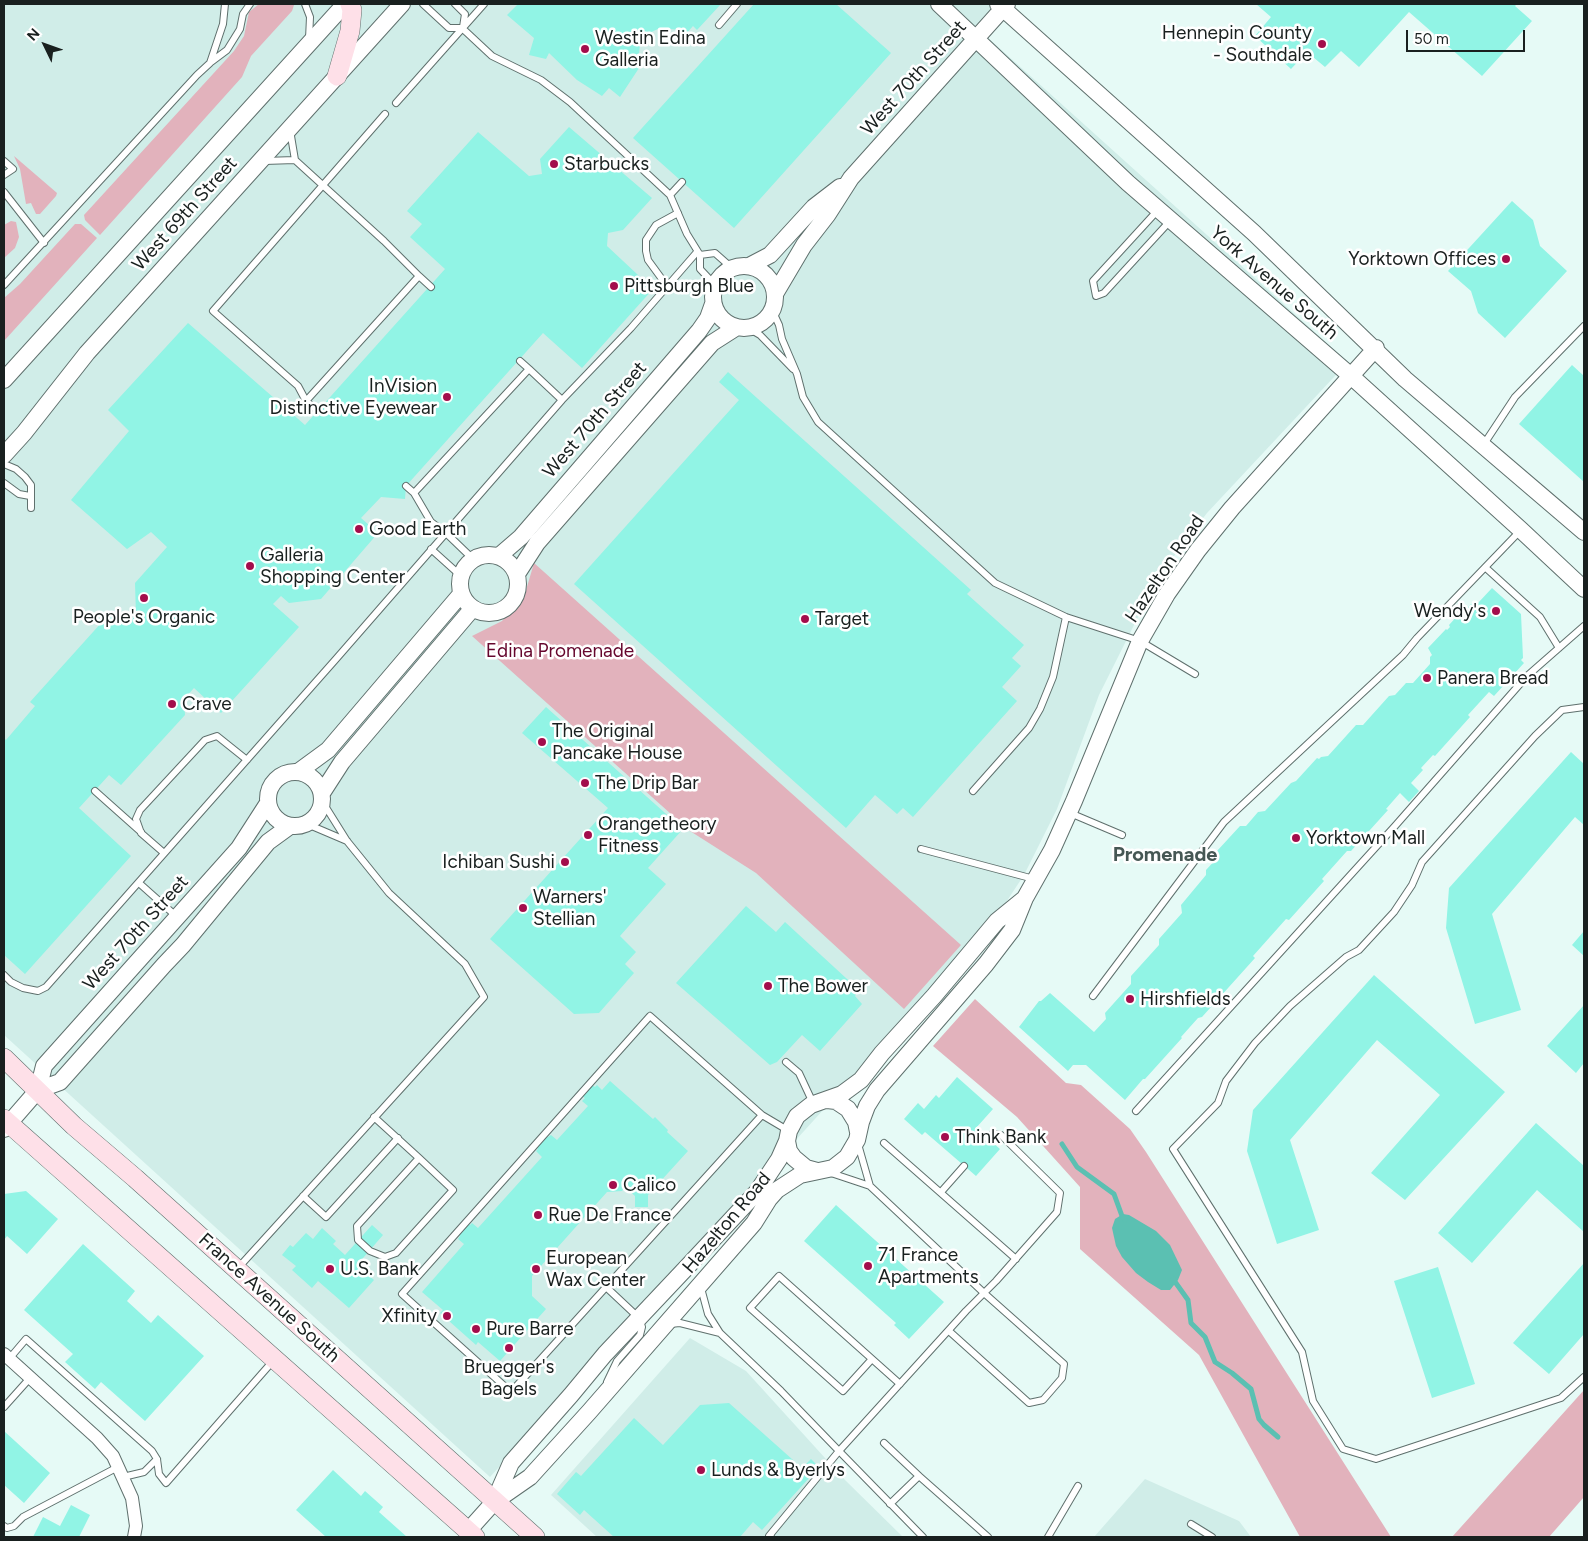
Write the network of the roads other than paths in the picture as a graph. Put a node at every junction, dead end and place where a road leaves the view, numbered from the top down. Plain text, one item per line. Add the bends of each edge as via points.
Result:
1 (225, 4) edge
2 (250, 4) edge
3 (306, 4) edge
4 (345, 4) edge
5 (350, 4) edge
6 (402, 4) edge
7 (423, 4) edge
8 (455, 4) edge
9 (484, 4) edge
10 (737, 4) edge
11 (939, 4) edge
12 (1003, 5) edge
13 (719, 25) dead end
14 (462, 28) junction
15 (976, 38) junction
16 (309, 43) junction
17 (210, 63) junction
18 (337, 76) junction
19 (396, 103) dead end
20 (385, 114) dead end
21 (290, 128) junction
22 (295, 160) junction
23 (4, 161) edge
24 (260, 161) junction
25 (4, 175) edge
26 (852, 178) junction
27 (682, 182) dead end
28 (322, 184) junction
29 (4, 192) edge
30 (670, 195) junction
31 (678, 213) junction
32 (1165, 215) junction
33 (44, 243) junction
34 (698, 254) junction
35 (750, 266) junction
36 (732, 268) junction
37 (419, 276) junction
38 (4, 285) edge
39 (715, 285) junction
40 (667, 286) junction
41 (431, 287) dead end
42 (774, 302) junction
43 (714, 304) junction
44 (1584, 326) edge
45 (742, 327) junction
46 (1376, 348) junction
47 (520, 361) dead end
48 (528, 370) junction
49 (797, 374) junction
50 (1351, 376) junction
51 (4, 380) edge
52 (562, 400) junction
53 (306, 401) junction
54 (318, 411) dead end
55 (1483, 446) junction
56 (4, 455) edge
57 (4, 464) edge
58 (4, 483) edge
59 (406, 486) dead end
60 (414, 493) junction
61 (30, 496) junction
62 (31, 508) dead end
63 (1521, 530) junction
64 (1584, 532) edge
65 (446, 533) junction
66 (431, 549) junction
67 (499, 556) junction
68 (473, 559) junction
69 (1486, 568) junction
70 (517, 574) junction
71 (461, 576) junction
72 (1584, 589) edge
73 (461, 594) junction
74 (473, 608) junction
75 (1066, 617) junction
76 (1584, 626) edge
77 (1140, 641) junction
78 (1558, 648) junction
79 (1195, 674) dead end
80 (1584, 706) edge
81 (247, 760) junction
82 (298, 772) junction
83 (95, 791) dead end
84 (973, 791) dead end
85 (322, 797) junction
86 (268, 803) junction
87 (1069, 812) junction
88 (307, 824) junction
89 (290, 826) junction
90 (142, 832) junction
91 (1122, 835) dead end
92 (346, 841) junction
93 (921, 848) dead end
94 (164, 853) junction
95 (1036, 880) junction
96 (139, 882) junction
97 (1025, 898) junction
98 (177, 917) junction
99 (4, 975) edge
100 (1093, 996) dead end
101 (4, 1058) edge
102 (786, 1062) dead end
103 (38, 1090) junction
104 (820, 1102) junction
105 (1136, 1111) dead end
106 (762, 1116) junction
107 (374, 1117) junction
108 (5, 1124) edge
109 (788, 1136) junction
110 (857, 1136) junction
111 (398, 1138) junction
112 (988, 1139) dead end
113 (884, 1143) dead end
114 (419, 1158) junction
115 (964, 1166) dead end
116 (821, 1171) junction
117 (870, 1186) junction
118 (941, 1192) junction
119 (303, 1196) junction
120 (1016, 1259) junction
121 (236, 1270) junction
122 (701, 1285) junction
123 (606, 1287) junction
124 (984, 1293) junction
125 (639, 1318) junction
126 (667, 1324) junction
127 (949, 1331) junction
128 (720, 1333) junction
129 (6, 1357) edge
130 (872, 1359) junction
131 (274, 1360) junction
132 (1584, 1377) edge
133 (30, 1378) junction
134 (900, 1384) junction
135 (598, 1402) junction
136 (4, 1408) edge
137 (884, 1443) dead end
138 (839, 1451) junction
139 (157, 1459) junction
140 (121, 1472) junction
141 (919, 1476) junction
142 (1078, 1486) dead end
143 (494, 1502) junction
144 (890, 1504) junction
145 (1191, 1524) dead end
146 (4, 1526) edge
147 (468, 1535) edge
148 (134, 1537) edge
149 (535, 1537) edge
150 (771, 1537) edge
151 (924, 1537) edge
152 (988, 1537) edge
153 (1048, 1537) edge
154 (1212, 1537) edge

1 - 17 lane via 223,24
2 - 17 lane via 227,50
3 - 16 lane via 310,17
4 - 16 street, West 69th Street
5 - 18 main road via 350,31
6 - 18 street, West 69th Street
7 - 14 lane via 449,28
8 - 14 lane via 465,14
9 - 14 lane
10 - 13 lane
11 - 15 street, York Avenue South
12 - 15 street, West 70th Street
12 - 46 street, York Avenue South
14 - 19 lane
14 - 30 lane via 492,56 541,80 570,102
15 - 26 street, West 70th Street
15 - 32 street, York Avenue South
16 - 51 street, West 69th Street
17 - 33 lane
18 - 21 street, West 69th Street
20 - 28 lane
21 - 22 lane
21 - 24 street, West 69th Street
22 - 24 lane
22 - 28 lane
23 - 25 lane via 14,169
24 - 56 street, West 69th Street via 87,353
26 - 35 street, West 70th Street via 814,207 770,255
26 - 42 street, West 70th Street via 804,246
27 - 30 lane
28 - 37 lane
28 - 53 lane via 212,311 298,386
29 - 33 lane
30 - 31 lane
31 - 34 lane
31 - 40 lane via 656,225 646,240 648,260
32 - 32 lane via 1094,281 1096,296 1104,293
32 - 50 street, York Avenue South
33 - 38 lane
34 - 36 lane via 715,253
34 - 39 lane via 700,269
34 - 40 lane
35 - 36 street
35 - 42 street via 767,275 773,284
36 - 39 street
37 - 41 lane
37 - 53 lane
39 - 43 street
40 - 52 lane
42 - 45 street via 763,322
42 - 49 lane via 782,339
43 - 45 street via 730,325
43 - 67 street, West 70th Street via 708,318 692,338 521,537
44 - 55 lane via 1515,396
45 - 49 lane via 765,340
45 - 70 street, West 70th Street via 712,343 537,543
46 - 50 street, Hazelton Road
46 - 55 street, York Avenue South via 1405,378
47 - 48 lane
48 - 52 lane
48 - 60 lane
49 - 75 lane via 803,397 818,422 995,583
50 - 63 street, York Avenue South
50 - 77 street, Hazelton Road via 1198,550
52 - 65 lane
53 - 54 lane
55 - 64 street, York Avenue South
57 - 61 lane via 25,477 31,485
58 - 61 lane via 19,494
59 - 60 lane
60 - 65 lane via 431,522
61 - 62 lane
63 - 69 lane
63 - 72 street, York Avenue South
65 - 66 lane
65 - 68 lane
66 - 71 lane
66 - 81 lane
67 - 68 street via 490,554
67 - 70 street via 513,566
68 - 71 street
69 - 78 lane via 1540,617
69 - 100 lane via 1403,655 1224,822
70 - 74 street via 518,592 508,607 491,613
71 - 73 street
73 - 74 street
73 - 82 street via 328,750
74 - 85 street via 342,762
75 - 77 lane
75 - 84 lane via 1053,677 1040,709 1029,728
76 - 78 lane
77 - 79 lane
77 - 87 street, Hazelton Road
78 - 105 lane via 1527,676
80 - 132 lane via 1562,710 1523,750 1422,862 1412,885 1394,912 1359,950 1290,1006 1255,1043 1226,1082 1218,1103 1174,1149 1302,1352 1313,1401 1343,1449 1376,1459 1561,1398
81 - 90 lane via 217,736 205,740 140,810 136,819
81 - 94 lane
82 - 85 street via 313,779
82 - 86 street via 290,772 275,780
83 - 90 lane
85 - 88 street via 320,810
85 - 92 lane
86 - 89 street via 275,818
86 - 98 street, West 70th Street via 239,848
87 - 91 lane
87 - 95 street, Hazelton Road
88 - 89 street
88 - 92 lane
89 - 103 street, West 70th Street via 268,842 183,945 60,1082
90 - 94 lane
92 - 107 lane via 389,893 465,964 484,997
93 - 95 lane
94 - 96 lane
95 - 97 street, Hazelton Road
96 - 98 lane
96 - 99 lane via 46,987 38,991 23,988
97 - 104 street, Hazelton Road via 997,921 862,1080 842,1094
97 - 110 street, Hazelton Road via 1012,930 986,964 877,1090 867,1106
98 - 103 street, West 70th Street via 44,1066
101 - 103 main road, France Avenue South
102 - 104 lane via 799,1073
103 - 108 street, West 70th Street
103 - 121 main road, France Avenue South
104 - 109 street, Hazelton Road via 797,1116
104 - 110 street via 836,1101 848,1110 856,1122
106 - 109 lane
106 - 123 lane
106 - 123 lane via 650,1016 402,1294 511,1392
107 - 111 lane
107 - 119 lane
108 - 131 main road
109 - 116 street via 789,1151 799,1163
109 - 125 street, Hazelton Road via 772,1172 757,1192
110 - 116 street, Hazelton Road via 847,1157 833,1168
110 - 117 lane
111 - 114 lane
111 - 119 lane via 326,1217
112 - 120 lane via 992,1134 1001,1135 1060,1193 1057,1212
113 - 118 lane
114 - 114 lane via 453,1190 396,1253 385,1257 358,1240 358,1226
115 - 118 lane
116 - 117 lane
116 - 122 street, Hazelton Road via 800,1175 778,1190
117 - 124 lane
118 - 120 lane
119 - 121 lane
120 - 124 lane
121 - 143 main road, France Avenue South
122 - 126 street, Hazelton Road
122 - 128 lane via 708,1314
123 - 125 lane
124 - 127 lane
124 - 127 lane via 1064,1364 1062,1378 1043,1400 1029,1403
125 - 135 lane via 640,1335 617,1361
125 - 143 street, Hazelton Road via 511,1463
126 - 128 lane via 680,1323
126 - 135 street, Hazelton Road
127 - 134 lane
128 - 138 lane
129 - 133 street
129 - 139 lane via 26,1339 152,1451
130 - 130 lane via 779,1276 750,1308 843,1391
130 - 134 lane
131 - 139 lane via 166,1483 159,1474
131 - 147 main road
133 - 136 lane
133 - 140 street via 97,1438 113,1456
134 - 138 lane
135 - 143 street, Hazelton Road via 530,1477
137 - 141 lane
138 - 144 lane
138 - 150 lane
139 - 140 lane via 144,1472
140 - 146 lane via 22,1517 14,1526
140 - 148 street via 132,1498 136,1526
141 - 144 lane
141 - 152 lane
142 - 153 lane
143 - 147 street, Hazelton Road
143 - 149 main road, France Avenue South
144 - 151 lane
145 - 154 lane

